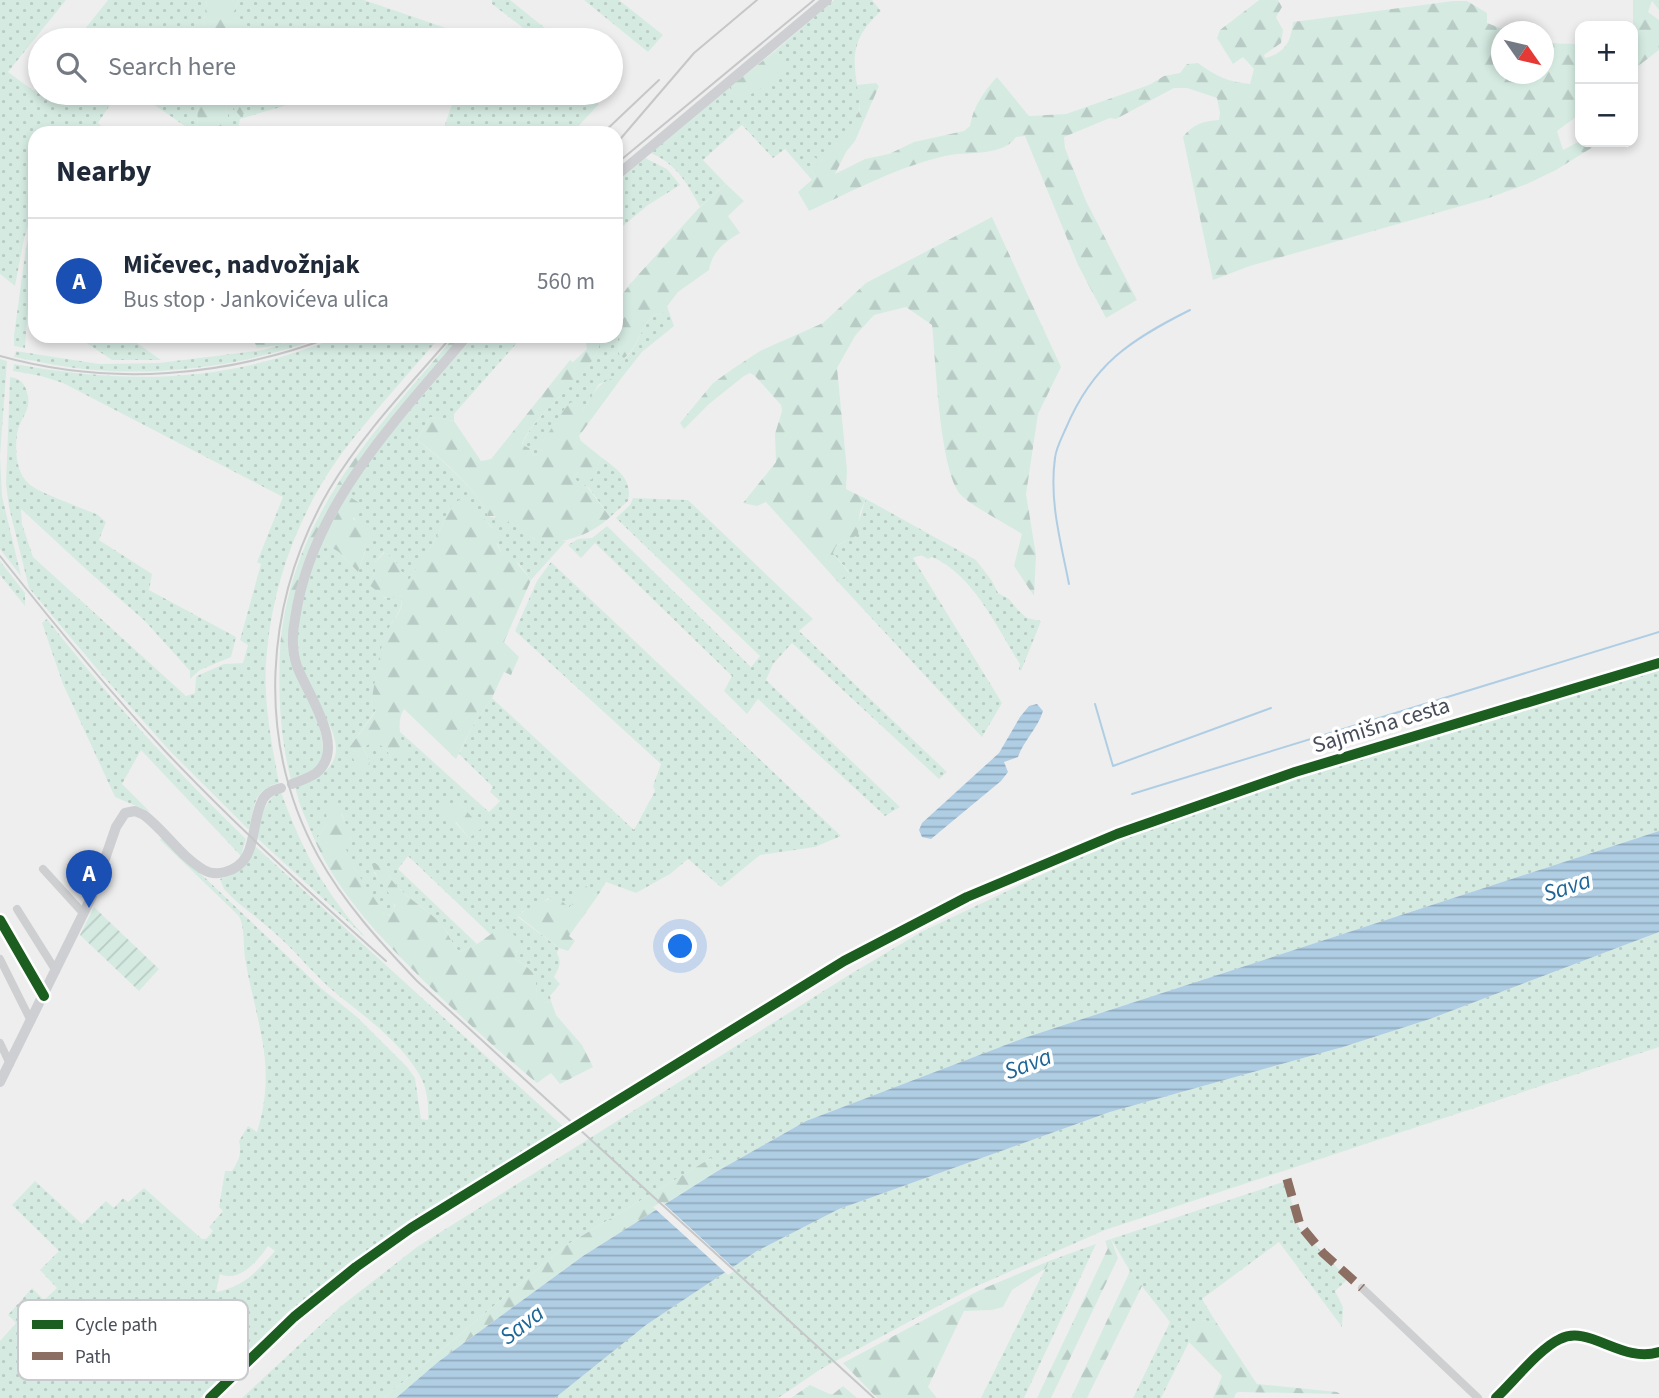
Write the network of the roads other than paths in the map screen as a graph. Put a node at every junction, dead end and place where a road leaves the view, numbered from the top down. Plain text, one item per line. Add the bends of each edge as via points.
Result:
1 (827, 0) edge
2 (623, 170) edge
3 (461, 343) edge
4 (1659, 663) edge
5 (43, 869) dead end
6 (16, 909) dead end
7 (84, 914) junction
8 (0, 920) edge
9 (0, 960) edge
10 (56, 971) junction
11 (44, 996) junction
12 (31, 1021) junction
13 (0, 1043) edge
14 (9, 1064) junction
15 (0, 1082) edge
16 (1362, 1288) dead end
17 (1659, 1352) edge
18 (248, 1361) edge
19 (228, 1380) edge
20 (210, 1398) edge
21 (1478, 1398) edge
22 (1496, 1398) edge

1 - 2 main road
3 - 7 main road via 356,472 318,541 299,599 293,644 297,666 325,728 326,761 309,777 270,792 262,800 244,861 223,873 198,866 144,815 131,810 123,815
4 - 18 street, Sajmišna cesta via 1296,772 1116,835 957,901 864,950 393,1240 326,1290
5 - 7 street
6 - 10 street
7 - 10 main road
8 - 11 street
9 - 12 street
10 - 11 main road
11 - 12 main road
12 - 14 main road
13 - 14 street
14 - 15 main road
16 - 21 street
17 - 22 street via 1633,1355 1585,1337 1567,1336
19 - 20 street, Sajmišna cesta

